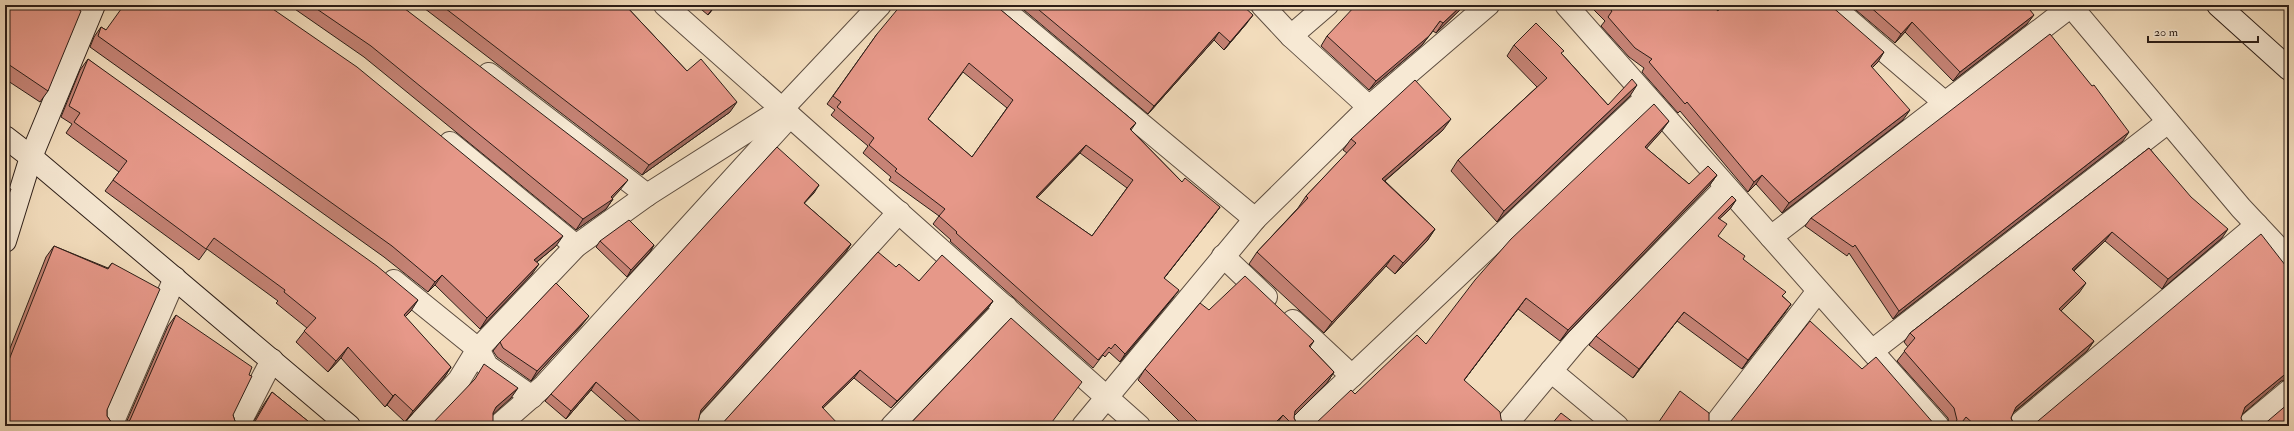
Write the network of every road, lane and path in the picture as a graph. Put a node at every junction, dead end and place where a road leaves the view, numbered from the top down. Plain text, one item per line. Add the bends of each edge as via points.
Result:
1 (94, 5) edge
2 (665, 5) edge
3 (880, 5) edge
4 (998, 5) edge
5 (1262, 5) edge
6 (1327, 5) edge
7 (1488, 5) edge
8 (1566, 5) edge
9 (1831, 5) edge
10 (2218, 5) edge
11 (2071, 6) edge
12 (1291, 36) junction
13 (75, 52) junction
14 (476, 63) edge
15 (94, 65) edge
16 (2289, 69) edge
17 (1647, 97) junction
18 (1944, 102) junction
19 (1369, 108) junction
20 (786, 112) junction
21 (2168, 122) junction
22 (436, 132) edge
23 (5, 137) edge
24 (31, 157) junction
25 (1726, 187) junction
26 (647, 195) junction
27 (899, 212) junction
28 (1254, 219) junction
29 (2257, 225) junction
30 (1770, 237) junction
31 (5, 241) edge
32 (576, 246) junction
33 (1223, 256) junction
34 (2289, 259) edge
35 (377, 267) edge
36 (175, 278) junction
37 (1818, 291) junction
38 (1006, 307) junction
39 (478, 349) junction
40 (1872, 351) junction
41 (272, 360) junction
42 (1551, 371) junction
43 (1352, 376) junction
44 (2289, 391) edge
45 (1107, 396) junction
46 (532, 397) junction
47 (112, 426) edge
48 (238, 426) edge
49 (349, 426) edge
50 (417, 426) edge
51 (498, 426) edge
52 (705, 426) edge
53 (892, 426) edge
54 (1083, 426) edge
55 (1139, 426) edge
56 (1299, 426) edge
57 (1505, 426) edge
58 (1617, 426) edge
59 (1714, 426) edge
60 (1938, 426) edge
61 (2017, 426) edge
62 (2247, 426) edge

1 - 13 street
2 - 20 street
3 - 20 street
4 - 28 street
5 - 12 street
6 - 12 street
7 - 19 street
8 - 17 street
9 - 18 street
10 - 16 street
11 - 18 street
11 - 21 street
12 - 19 street
13 - 15 street
13 - 24 street
14 - 26 street
17 - 25 street
17 - 43 street
18 - 30 street
19 - 28 street
20 - 26 street
20 - 27 street
20 - 46 street
21 - 29 street
21 - 40 street
22 - 32 street
23 - 24 street
24 - 31 street
24 - 36 street
25 - 30 street
25 - 42 street via 1577,340
26 - 32 street
27 - 38 street
27 - 52 street
28 - 33 street
29 - 34 street
29 - 61 street
30 - 37 street
32 - 39 street
33 - 43 street
33 - 45 street
35 - 39 street
36 - 41 street
36 - 47 street
37 - 40 street
37 - 59 street
38 - 45 street
38 - 53 street
39 - 46 street via 487,366
39 - 50 street via 459,380
40 - 60 street
41 - 48 street
41 - 49 street
42 - 57 street
42 - 58 street
43 - 56 street
44 - 62 street
45 - 54 street
45 - 55 street
46 - 51 street

